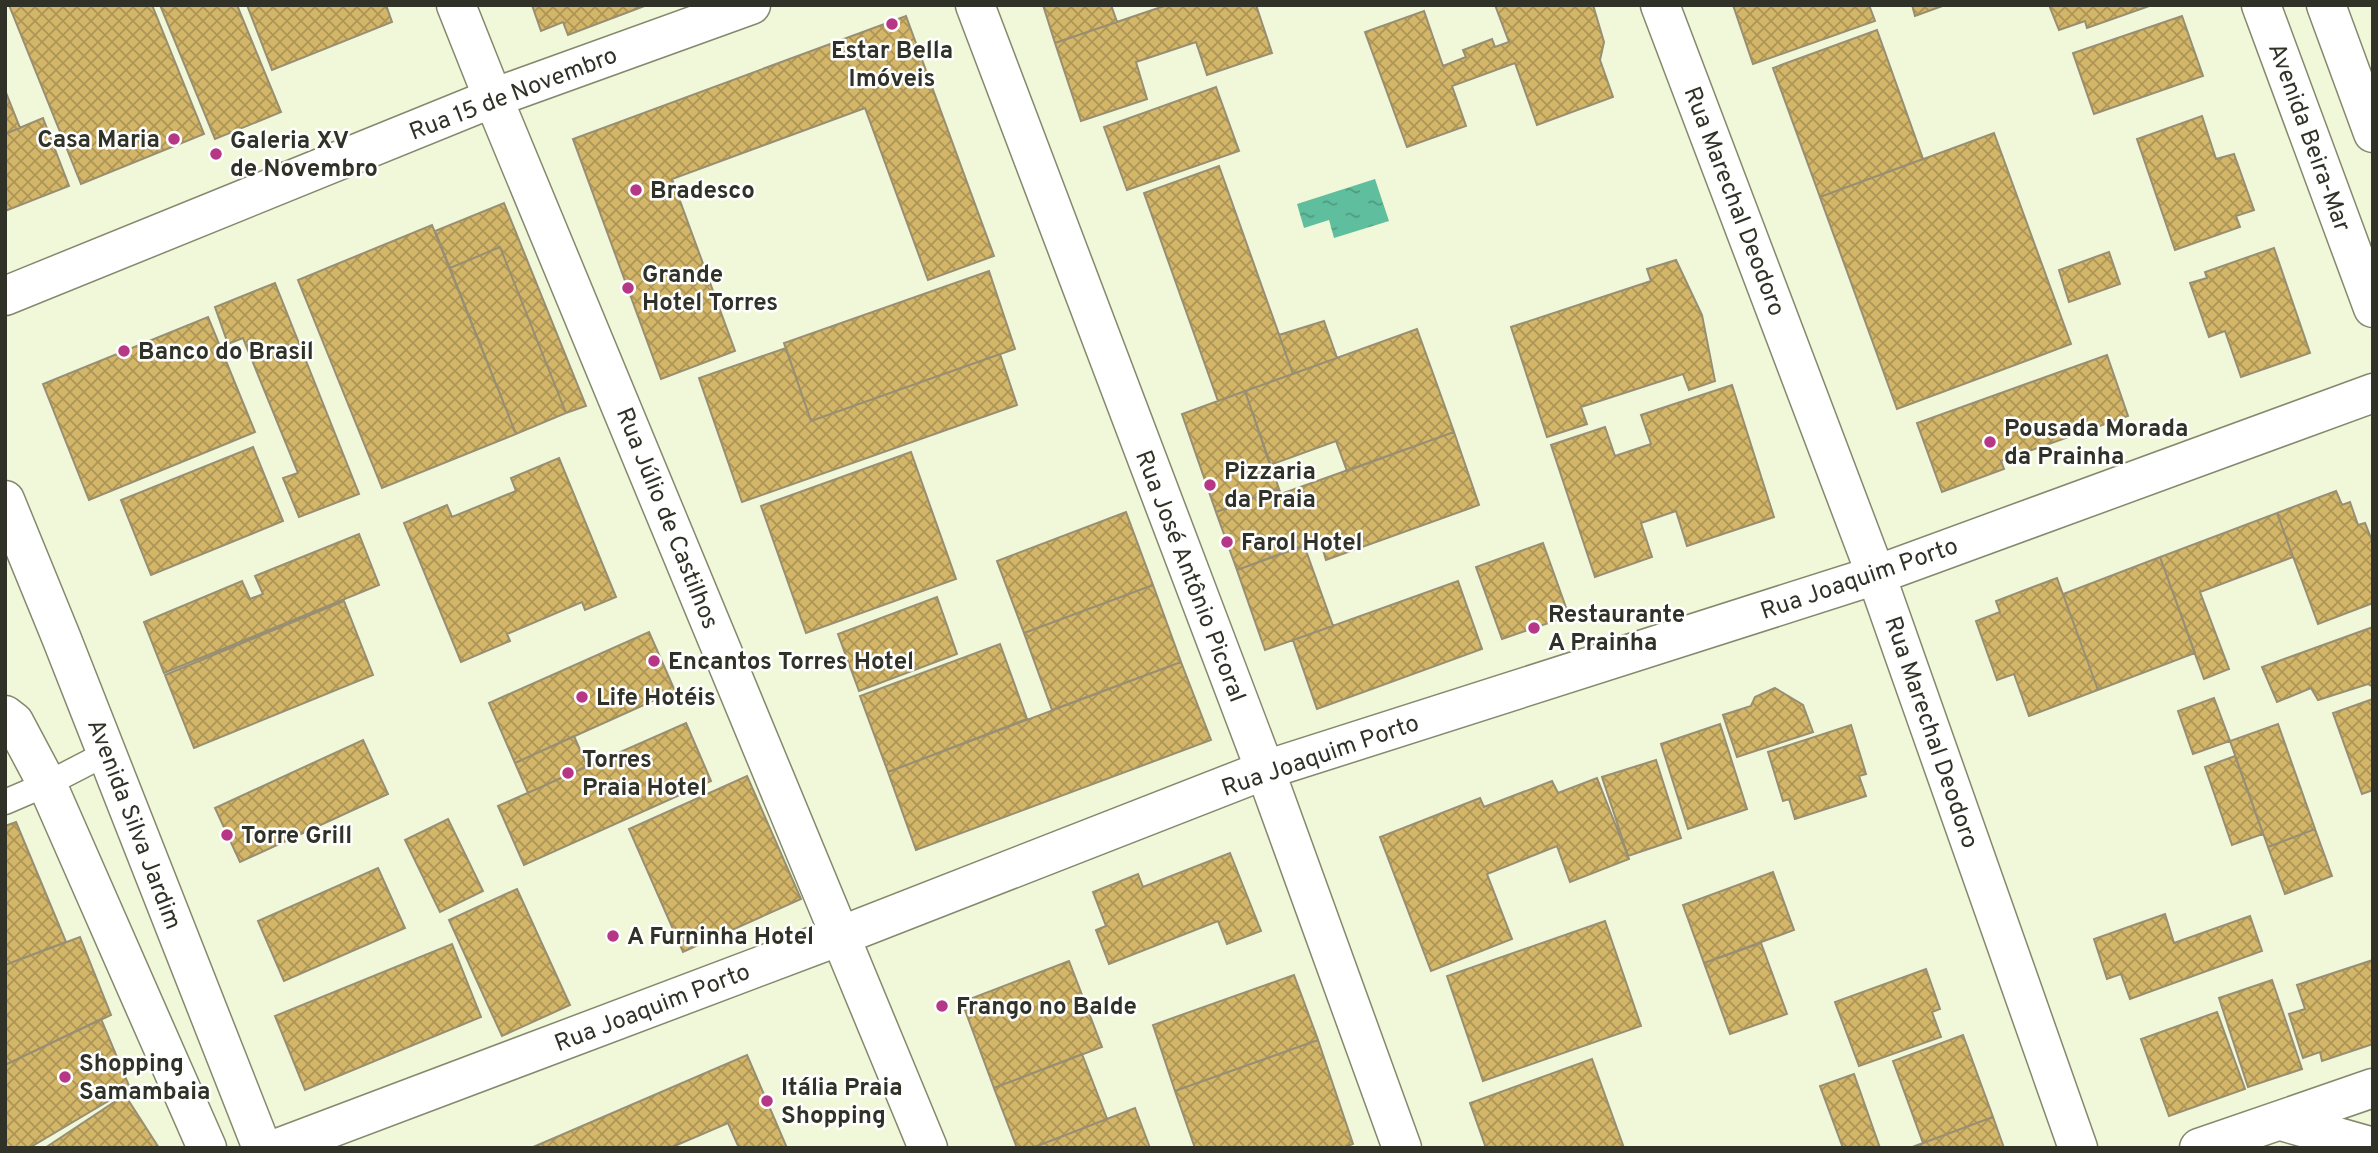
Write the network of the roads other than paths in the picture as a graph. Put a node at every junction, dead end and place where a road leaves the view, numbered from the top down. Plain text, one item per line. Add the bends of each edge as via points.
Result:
1 (456, 5) edge
2 (751, 5) edge
3 (975, 5) edge
4 (1660, 5) edge
5 (2261, 5) edge
6 (2326, 5) edge
7 (493, 98) junction
8 (2373, 133) edge
9 (5, 296) edge
10 (2373, 308) edge
11 (2373, 393) edge
12 (5, 500) edge
13 (1876, 575) junction
14 (5, 715) edge
15 (107, 753) junction
16 (1265, 770) junction
17 (47, 784) junction
18 (5, 802) edge
19 (840, 936) junction
20 (2373, 1088) edge
21 (2281, 1121) junction
22 (2373, 1147) edge
23 (207, 1148) edge
24 (262, 1148) edge
25 (278, 1148) edge
26 (928, 1148) edge
27 (1402, 1148) edge
28 (2078, 1148) edge
29 (2199, 1148) edge

1 - 7 street, Rua Júlio de Castilhos
2 - 7 street, Rua 15 de Novembro
3 - 16 street, Rua José Antônio Picoral
4 - 13 street, Rua Marechal Deodoro
5 - 10 street, Avenida Beira-Mar
6 - 8 street
7 - 9 street, Rua 15 de Novembro
7 - 19 street, Rua Júlio de Castilhos
11 - 13 street, Rua Joaquim Porto
12 - 15 street, Avenida Silva Jardim
13 - 16 street, Rua Joaquim Porto
13 - 28 street, Rua Marechal Deodoro
14 - 17 street via 14,722
15 - 17 lane
15 - 24 street, Avenida Silva Jardim
16 - 19 street, Rua Joaquim Porto
16 - 27 street, Rua José Antônio Picoral
17 - 18 lane
17 - 23 street
19 - 25 street, Rua Joaquim Porto
19 - 26 street, Rua Júlio de Castilhos
20 - 21 street
21 - 22 street
21 - 29 street

